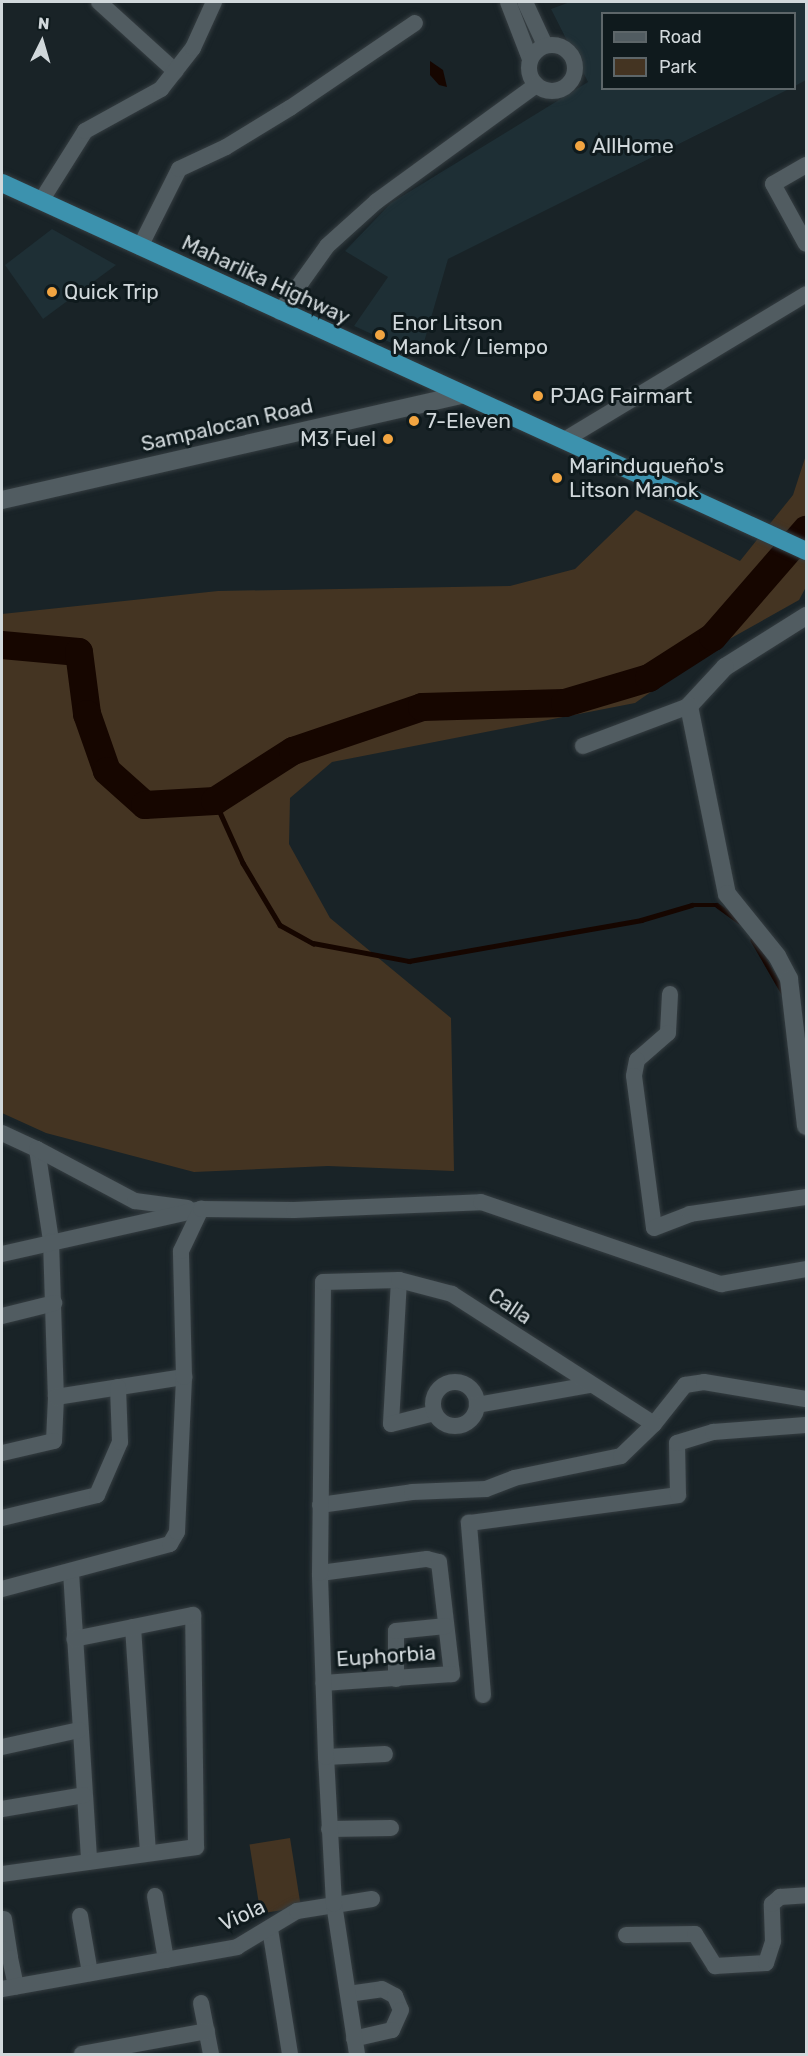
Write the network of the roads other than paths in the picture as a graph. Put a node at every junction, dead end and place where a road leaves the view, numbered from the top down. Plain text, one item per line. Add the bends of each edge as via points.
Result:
1 (99, 2) edge
2 (214, 2) edge
3 (508, 2) edge
4 (525, 2) edge
5 (416, 23) dead end
6 (545, 45) junction
7 (530, 59) junction
8 (175, 71) junction
9 (536, 85) junction
10 (807, 165) edge
11 (2, 183) edge
12 (41, 201) junction
13 (807, 244) edge
14 (140, 247) junction
15 (807, 294) edge
16 (280, 312) junction
17 (463, 394) junction
18 (566, 439) junction
19 (2, 501) edge
20 (807, 550) edge
21 (807, 616) edge
22 (690, 706) junction
23 (583, 746) dead end
24 (670, 994) dead end
25 (807, 1126) edge
26 (2, 1133) edge
27 (37, 1149) junction
28 (807, 1197) edge
29 (201, 1209) junction
30 (51, 1241) junction
31 (2, 1254) edge
32 (807, 1269) edge
33 (399, 1280) junction
34 (54, 1303) junction
35 (2, 1316) edge
36 (184, 1377) junction
37 (589, 1385) junction
38 (118, 1388) junction
39 (56, 1397) junction
40 (807, 1399) edge
41 (477, 1405) junction
42 (434, 1413) junction
43 (654, 1424) junction
44 (807, 1425) edge
45 (2, 1453) edge
46 (320, 1505) junction
47 (2, 1518) edge
48 (71, 1572) junction
49 (320, 1573) junction
50 (2, 1589) edge
51 (446, 1626) junction
52 (133, 1627) junction
53 (74, 1639) junction
54 (396, 1679) junction
55 (323, 1683) junction
56 (483, 1695) dead end
57 (79, 1730) junction
58 (2, 1747) edge
59 (385, 1754) dead end
60 (326, 1757) junction
61 (84, 1795) junction
62 (2, 1809) edge
63 (391, 1828) dead end
64 (329, 1830) junction
65 (148, 1853) junction
66 (89, 1861) junction
67 (2, 1874) edge
68 (807, 1895) edge
69 (155, 1896) dead end
70 (372, 1899) dead end
71 (334, 1904) junction
72 (80, 1916) dead end
73 (4, 1919) dead end
74 (270, 1929) junction
75 (626, 1935) dead end
76 (6, 1953) edge
77 (166, 1960) junction
78 (90, 1973) junction
79 (9, 1988) edge
80 (348, 1995) junction
81 (201, 2003) dead end
82 (207, 2031) junction
83 (355, 2047) edge
84 (137, 2050) edge
85 (290, 2054) edge
86 (82, 2055) edge
87 (211, 2055) edge

1 - 8 street
2 - 8 street via 193,48
3 - 7 street
4 - 6 street
5 - 14 street via 290,108 226,147 179,169
6 - 7 street
6 - 9 street via 568,50 575,73 569,84 559,90
7 - 9 street via 529,72
8 - 12 street via 161,89 85,131
9 - 16 street via 378,201 327,246
10 - 13 street via 773,184
11 - 12 highway, Maharlika Highway
12 - 14 highway, Maharlika Highway
14 - 16 highway, Maharlika Highway
15 - 18 street
16 - 17 highway, Maharlika Highway
17 - 18 highway, Maharlika Highway
17 - 19 street, Sampalocan Road
18 - 20 highway, Maharlika Highway
21 - 22 street via 724,667
22 - 23 street
22 - 25 street via 727,894 777,956 789,979
24 - 28 street via 668,1033 637,1060 634,1076 654,1228 690,1214
26 - 27 street
27 - 29 street via 135,1201
27 - 30 street
29 - 30 street
29 - 32 street via 294,1210 481,1202 721,1284
29 - 36 street via 181,1251
30 - 31 street
30 - 34 street
33 - 37 street, Calla via 452,1294
33 - 42 street via 391,1424
33 - 46 street, Calla via 323,1282
34 - 35 street
34 - 39 street
36 - 38 street
36 - 48 street via 179,1524 173,1539 170,1544
37 - 41 street
37 - 43 street, Calla
38 - 39 street
38 - 47 street via 120,1442 97,1495
39 - 45 street via 54,1441
40 - 43 street via 704,1382 685,1385
41 - 42 street via 470,1420 458,1426 444,1423
41 - 42 street via 469,1388 448,1383 436,1392
43 - 46 street via 621,1456 514,1478 486,1489 412,1492
44 - 56 street via 713,1432 677,1443 678,1494 469,1523
46 - 49 street
48 - 50 street
48 - 53 street
49 - 51 street via 434,1560 442,1569
49 - 55 street
51 - 54 street via 396,1631
51 - 54 street, Euphorbia via 452,1674
52 - 53 street
52 - 65 street
52 - 65 street via 193,1615 196,1847
53 - 57 street
54 - 55 street, Euphorbia
55 - 60 street
57 - 58 street
57 - 61 street
59 - 60 street
60 - 64 street
61 - 62 street
61 - 66 street
63 - 64 street
64 - 71 street
65 - 66 street
66 - 67 street
68 - 75 street via 780,1897 772,1904 773,1941 766,1963 715,1966 695,1934
69 - 77 street
70 - 71 street, Viola
71 - 74 street, Viola via 297,1911
71 - 80 street
72 - 78 street
73 - 76 street
74 - 77 street, Viola via 237,1947
74 - 85 street
76 - 79 street
77 - 78 street, Viola
78 - 79 street, Viola
80 - 83 street
80 - 83 street via 382,1989 395,1996 401,2010 392,2030
81 - 82 street
82 - 84 street
82 - 87 street
84 - 86 street

